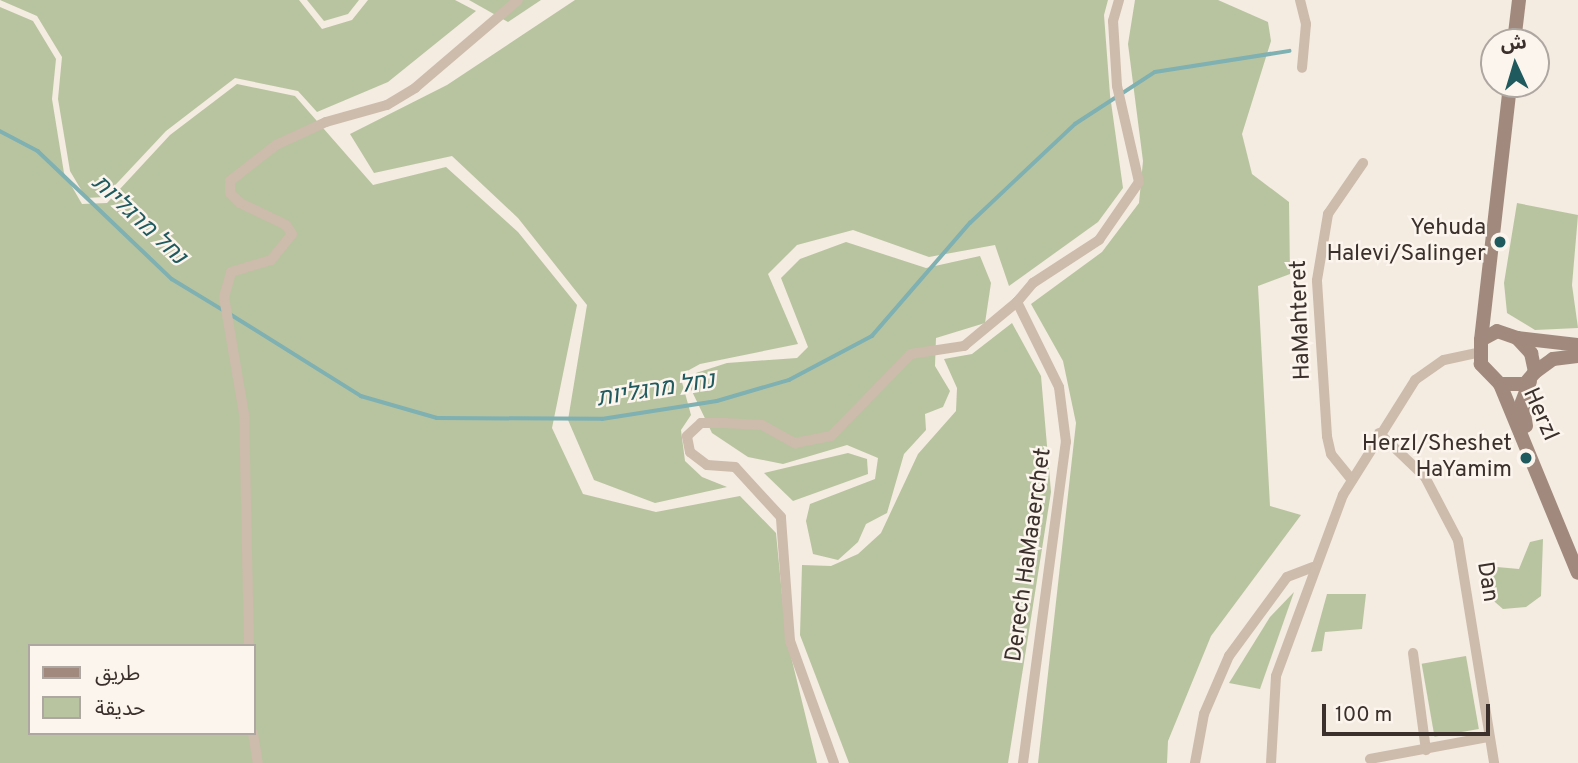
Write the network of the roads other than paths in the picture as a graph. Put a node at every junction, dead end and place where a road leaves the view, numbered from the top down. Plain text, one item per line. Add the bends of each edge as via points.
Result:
1 (518, 0) edge
2 (1118, 0) edge
3 (1300, 0) edge
4 (1519, 0) edge
5 (1516, 28) edge
6 (1302, 68) dead end
7 (1509, 98) edge
8 (1363, 163) dead end
9 (1491, 285) junction
10 (1017, 302) junction
11 (1514, 335) junction
12 (1578, 345) edge
13 (1479, 346) junction
14 (1578, 356) edge
15 (1532, 376) junction
16 (1500, 384) junction
17 (1379, 433) junction
18 (1537, 465) junction
19 (1352, 480) junction
20 (1313, 567) junction
21 (1578, 573) edge
22 (249, 644) edge
23 (1413, 653) dead end
24 (253, 735) edge
25 (1489, 737) junction
26 (1426, 750) junction
27 (1370, 759) dead end
28 (258, 763) edge
29 (834, 763) edge
30 (1023, 763) edge
31 (1195, 763) edge
32 (1271, 763) edge
33 (1494, 763) edge

1 - 22 street via 415,88 387,105 326,122 276,145 230,180 230,193 240,203 286,225 292,234 271,260 232,272 224,297 244,414
2 - 10 street via 1113,21 1117,86 1139,182 1099,240 1033,283
3 - 6 street via 1306,24
4 - 5 street
7 - 9 street
8 - 19 street, HaMahteret via 1324,225 1317,280 1328,436 1337,465
9 - 11 street via 1498,318
9 - 13 street
10 - 29 street via 964,346 911,354 831,436 795,443 762,425 724,423 701,423 687,436 690,452 707,465 735,467 781,517 790,641
10 - 30 street, Derech HaMaaerchet via 1059,387 1066,443
11 - 12 street
11 - 13 street via 1497,331
11 - 15 street via 1531,353
13 - 16 street
13 - 17 street via 1428,369
14 - 15 street via 1553,359
15 - 16 street via 1512,387
15 - 18 street, Herzl via 1522,402
16 - 18 street, Herzl
17 - 19 street
17 - 25 street, Dan via 1425,477 1458,540
18 - 21 street, Herzl
19 - 20 street
20 - 31 street via 1287,577 1228,656 1204,714
20 - 32 street via 1276,676
23 - 26 street
24 - 28 street
25 - 26 street
25 - 33 street, Dan
26 - 27 street

